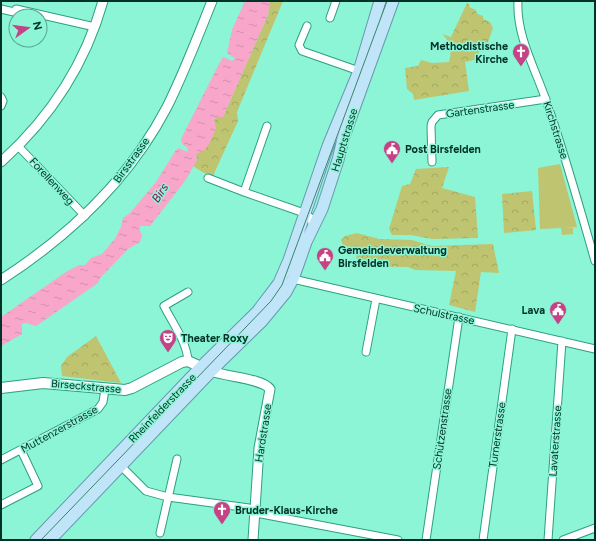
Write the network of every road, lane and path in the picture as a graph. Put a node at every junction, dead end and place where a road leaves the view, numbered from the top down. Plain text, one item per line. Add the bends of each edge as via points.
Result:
1 (103, 1) edge
2 (212, 1) edge
3 (336, 1) edge
4 (380, 1) edge
5 (393, 1) edge
6 (518, 1) edge
7 (17, 5) edge
8 (1, 9) edge
9 (330, 18) dead end
10 (307, 26) dead end
11 (95, 27) junction
12 (363, 72) junction
13 (1, 97) edge
14 (546, 99) junction
15 (1, 106) edge
16 (267, 126) dead end
17 (18, 146) junction
18 (1, 162) edge
19 (432, 162) dead end
20 (208, 178) dead end
21 (244, 192) junction
22 (304, 213) junction
23 (85, 216) junction
24 (312, 228) junction
25 (595, 261) edge
26 (288, 276) junction
27 (1, 280) edge
28 (188, 292) dead end
29 (376, 299) junction
30 (459, 318) junction
31 (512, 329) junction
32 (562, 341) junction
33 (595, 348) edge
34 (366, 352) dead end
35 (188, 361) junction
36 (206, 369) junction
37 (1, 388) edge
38 (105, 389) junction
39 (21, 450) junction
40 (177, 459) dead end
41 (1, 460) edge
42 (125, 470) dead end
43 (168, 496) junction
44 (1, 505) edge
45 (256, 513) junction
46 (595, 528) edge
47 (160, 533) dead end
48 (376, 538) edge
49 (36, 540) edge
50 (50, 540) edge
51 (254, 540) edge
52 (398, 540) edge
53 (426, 540) edge
54 (483, 540) edge
55 (548, 540) edge
56 (563, 540) edge

1 - 11 street
2 - 23 street, Birsstrasse via 166,107 146,141 119,179
3 - 9 street
4 - 12 main road, Hauptstrasse
5 - 12 main road, Hauptstrasse
6 - 14 street, Kirchstrasse via 525,44
7 - 8 street via 14,12
7 - 11 street
10 - 12 street via 299,45 302,51
11 - 17 street via 82,58 61,94 46,116
12 - 22 main road, Hauptstrasse via 328,146
12 - 24 main road, Hauptstrasse via 326,198
13 - 15 street
14 - 19 street, Gartenstrasse via 438,115 431,126
14 - 25 street, Kirchstrasse
16 - 21 street
17 - 18 street
17 - 23 street, Forellenweg
20 - 21 street
21 - 22 street
22 - 24 street via 311,218
22 - 26 main road, Hauptstrasse
23 - 27 street, Birsstrasse via 35,258
24 - 26 main road, Hauptstrasse
26 - 29 street, Schulstrasse
26 - 36 main road, Rheinfelderstrasse
28 - 35 street via 164,306 184,345
29 - 30 street, Schulstrasse
29 - 34 street
30 - 31 street, Schulstrasse
30 - 53 street, Schützenstrasse
31 - 32 street, Schulstrasse
31 - 54 street, Turnerstrasse
32 - 33 street, Schulstrasse
32 - 55 street, Lavaterstrasse
35 - 36 main road
35 - 38 main road, Birseckstrasse via 175,364 132,388
36 - 45 street, Hardstrasse via 225,376 264,384 270,389 259,448
36 - 49 main road, Rheinfelderstrasse
36 - 50 main road, Rheinfelderstrasse
37 - 38 main road, Birseckstrasse via 43,383
38 - 39 street, Muttenzerstrasse via 103,402 98,408
39 - 41 street, Muttenzerstrasse
39 - 44 street via 38,486
40 - 43 street
42 - 43 street via 146,491
43 - 45 street via 249,508
43 - 47 street
45 - 48 street
45 - 51 street, Hardstrasse
46 - 56 street
48 - 52 street

